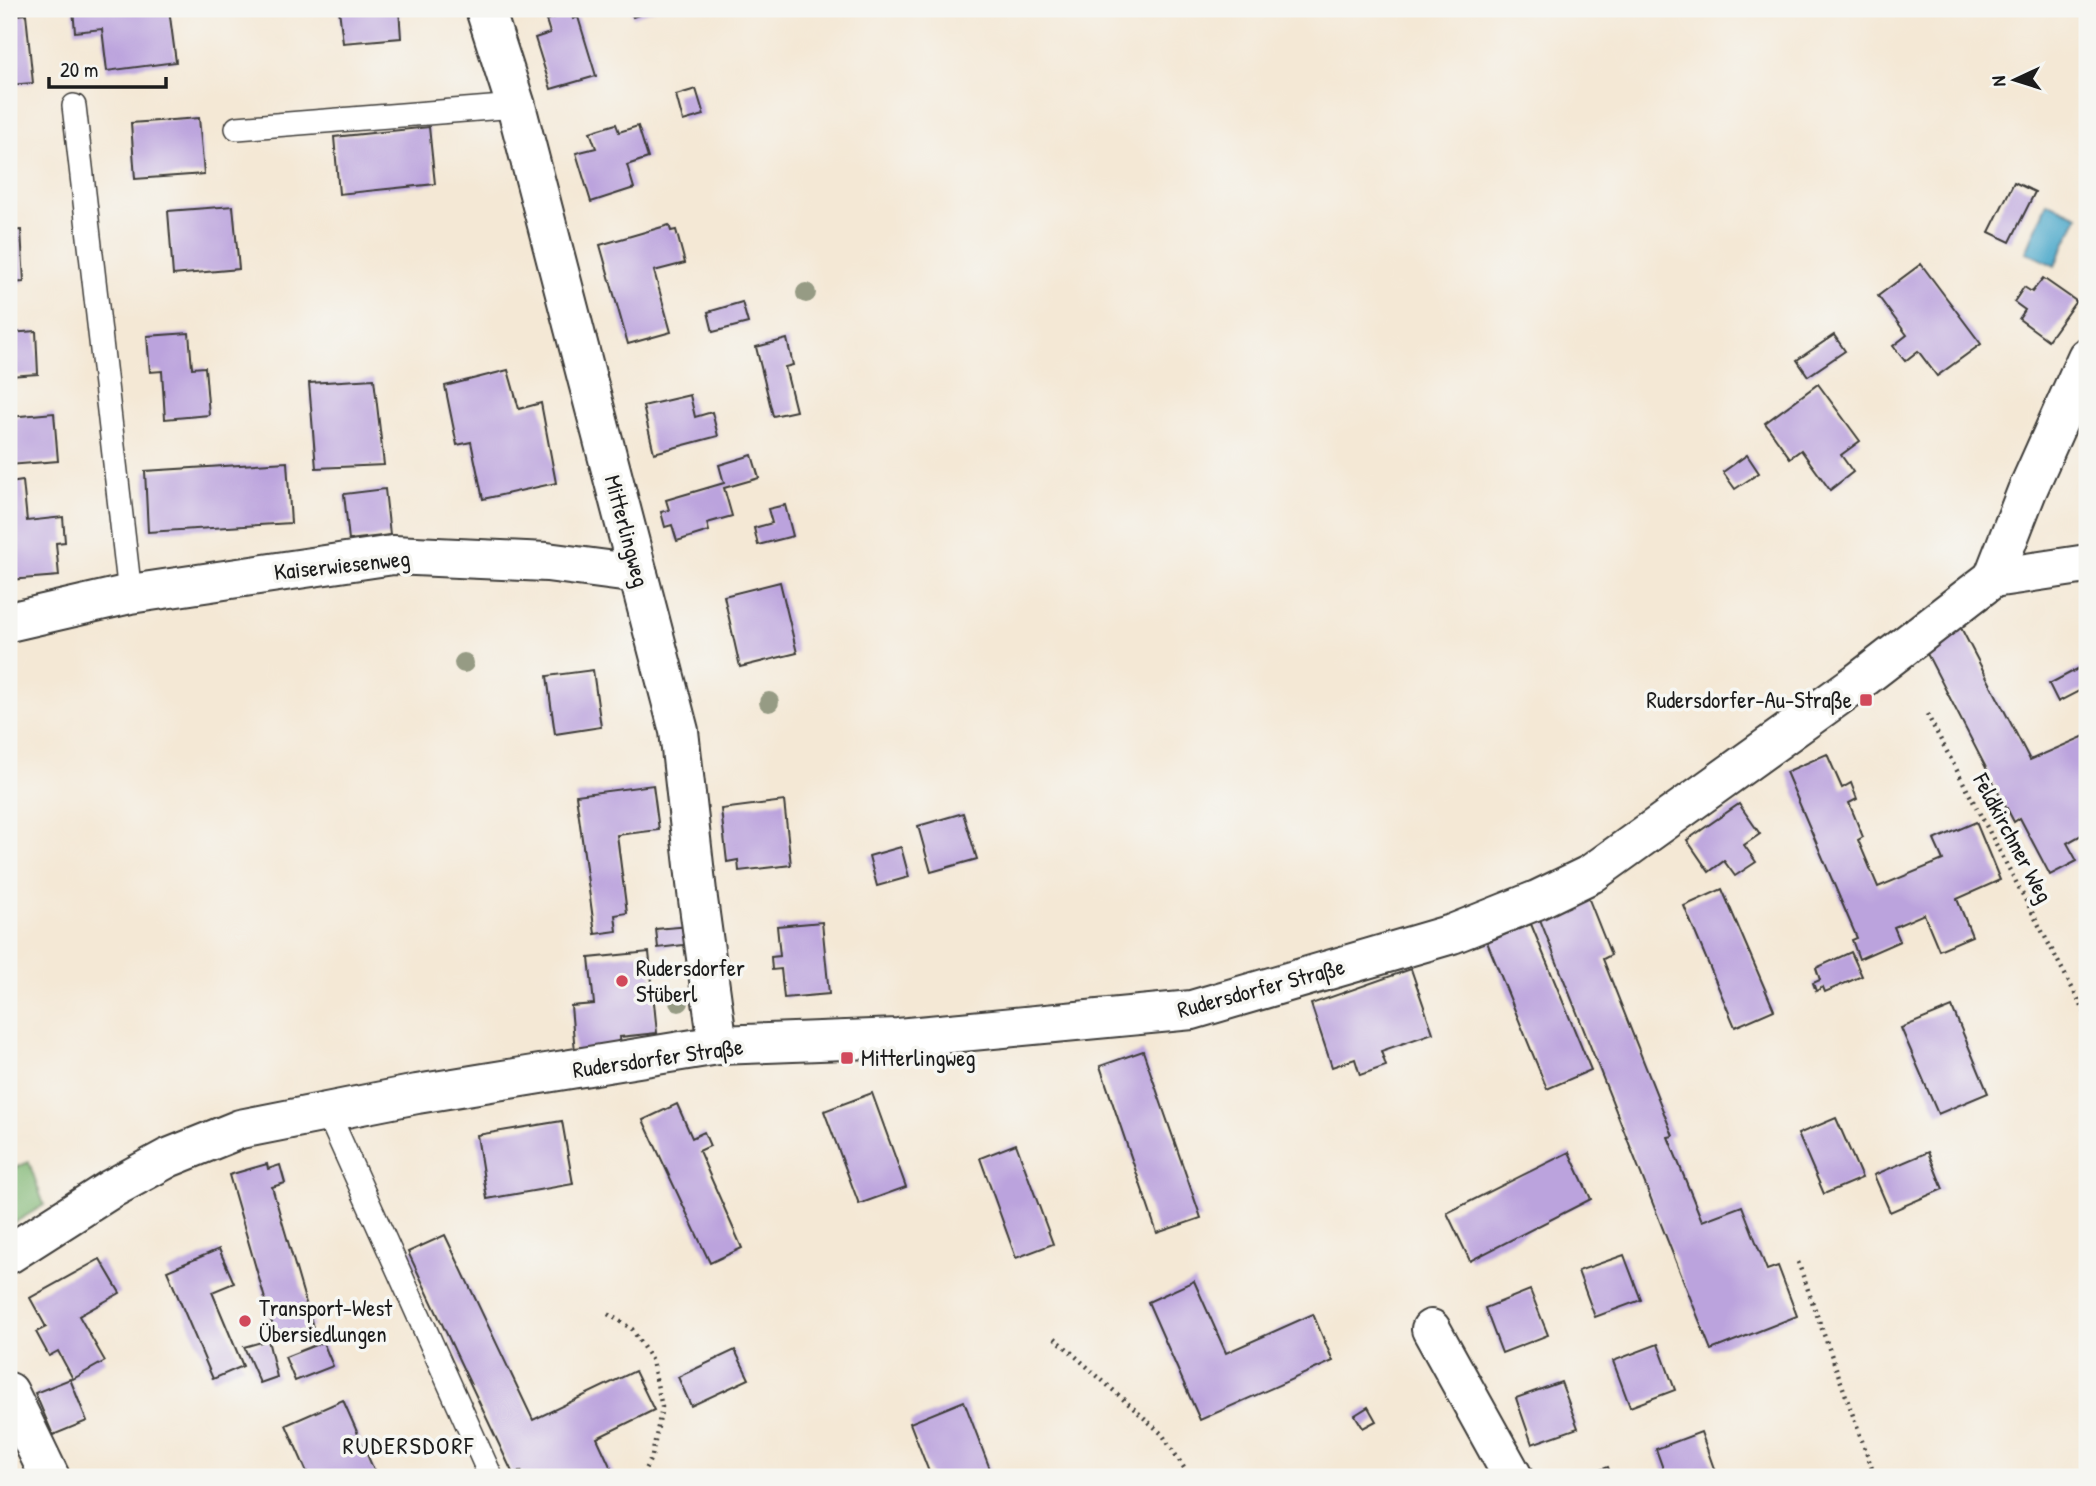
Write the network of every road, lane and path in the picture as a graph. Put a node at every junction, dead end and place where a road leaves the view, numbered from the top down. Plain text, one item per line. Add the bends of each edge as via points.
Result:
1 (485, 9) edge
2 (74, 106) dead end
3 (516, 106) junction
4 (237, 128) dead end
5 (2087, 357) edge
6 (2087, 564) edge
7 (638, 574) junction
8 (1993, 578) junction
9 (130, 594) junction
10 (9, 622) edge
11 (1927, 714) dead end
12 (2087, 1016) edge
13 (718, 1045) junction
14 (327, 1111) junction
15 (9, 1254) edge
16 (1798, 1262) dead end
17 (608, 1314) dead end
18 (1432, 1329) dead end
19 (1055, 1338) dead end
20 (9, 1392) edge
21 (50, 1477) edge
22 (491, 1477) edge
23 (641, 1477) edge
24 (1190, 1477) edge
25 (1513, 1477) edge
26 (1875, 1477) edge

1 - 3 street, Mitterlingweg
2 - 9 lane
3 - 4 lane
3 - 7 street, Mitterlingweg
5 - 8 street
6 - 8 street, Rudersdorfer Straße
7 - 9 street, Kaiserwiesenweg via 547,562 393,555
7 - 13 street, Mitterlingweg via 679,731
8 - 13 street, Rudersdorfer Straße via 1858,682 1591,874 1452,934 1192,1010 898,1038
9 - 10 street, Kaiserwiesenweg
11 - 12 path, Feldkirchner Weg
13 - 14 street, Rudersdorfer Straße
14 - 15 street, Rudersdorfer Straße via 240,1129 168,1158
14 - 22 lane
16 - 26 path
17 - 23 path via 632,1329 652,1361 662,1407 652,1456
18 - 25 street
19 - 24 path via 1162,1433
20 - 21 street

